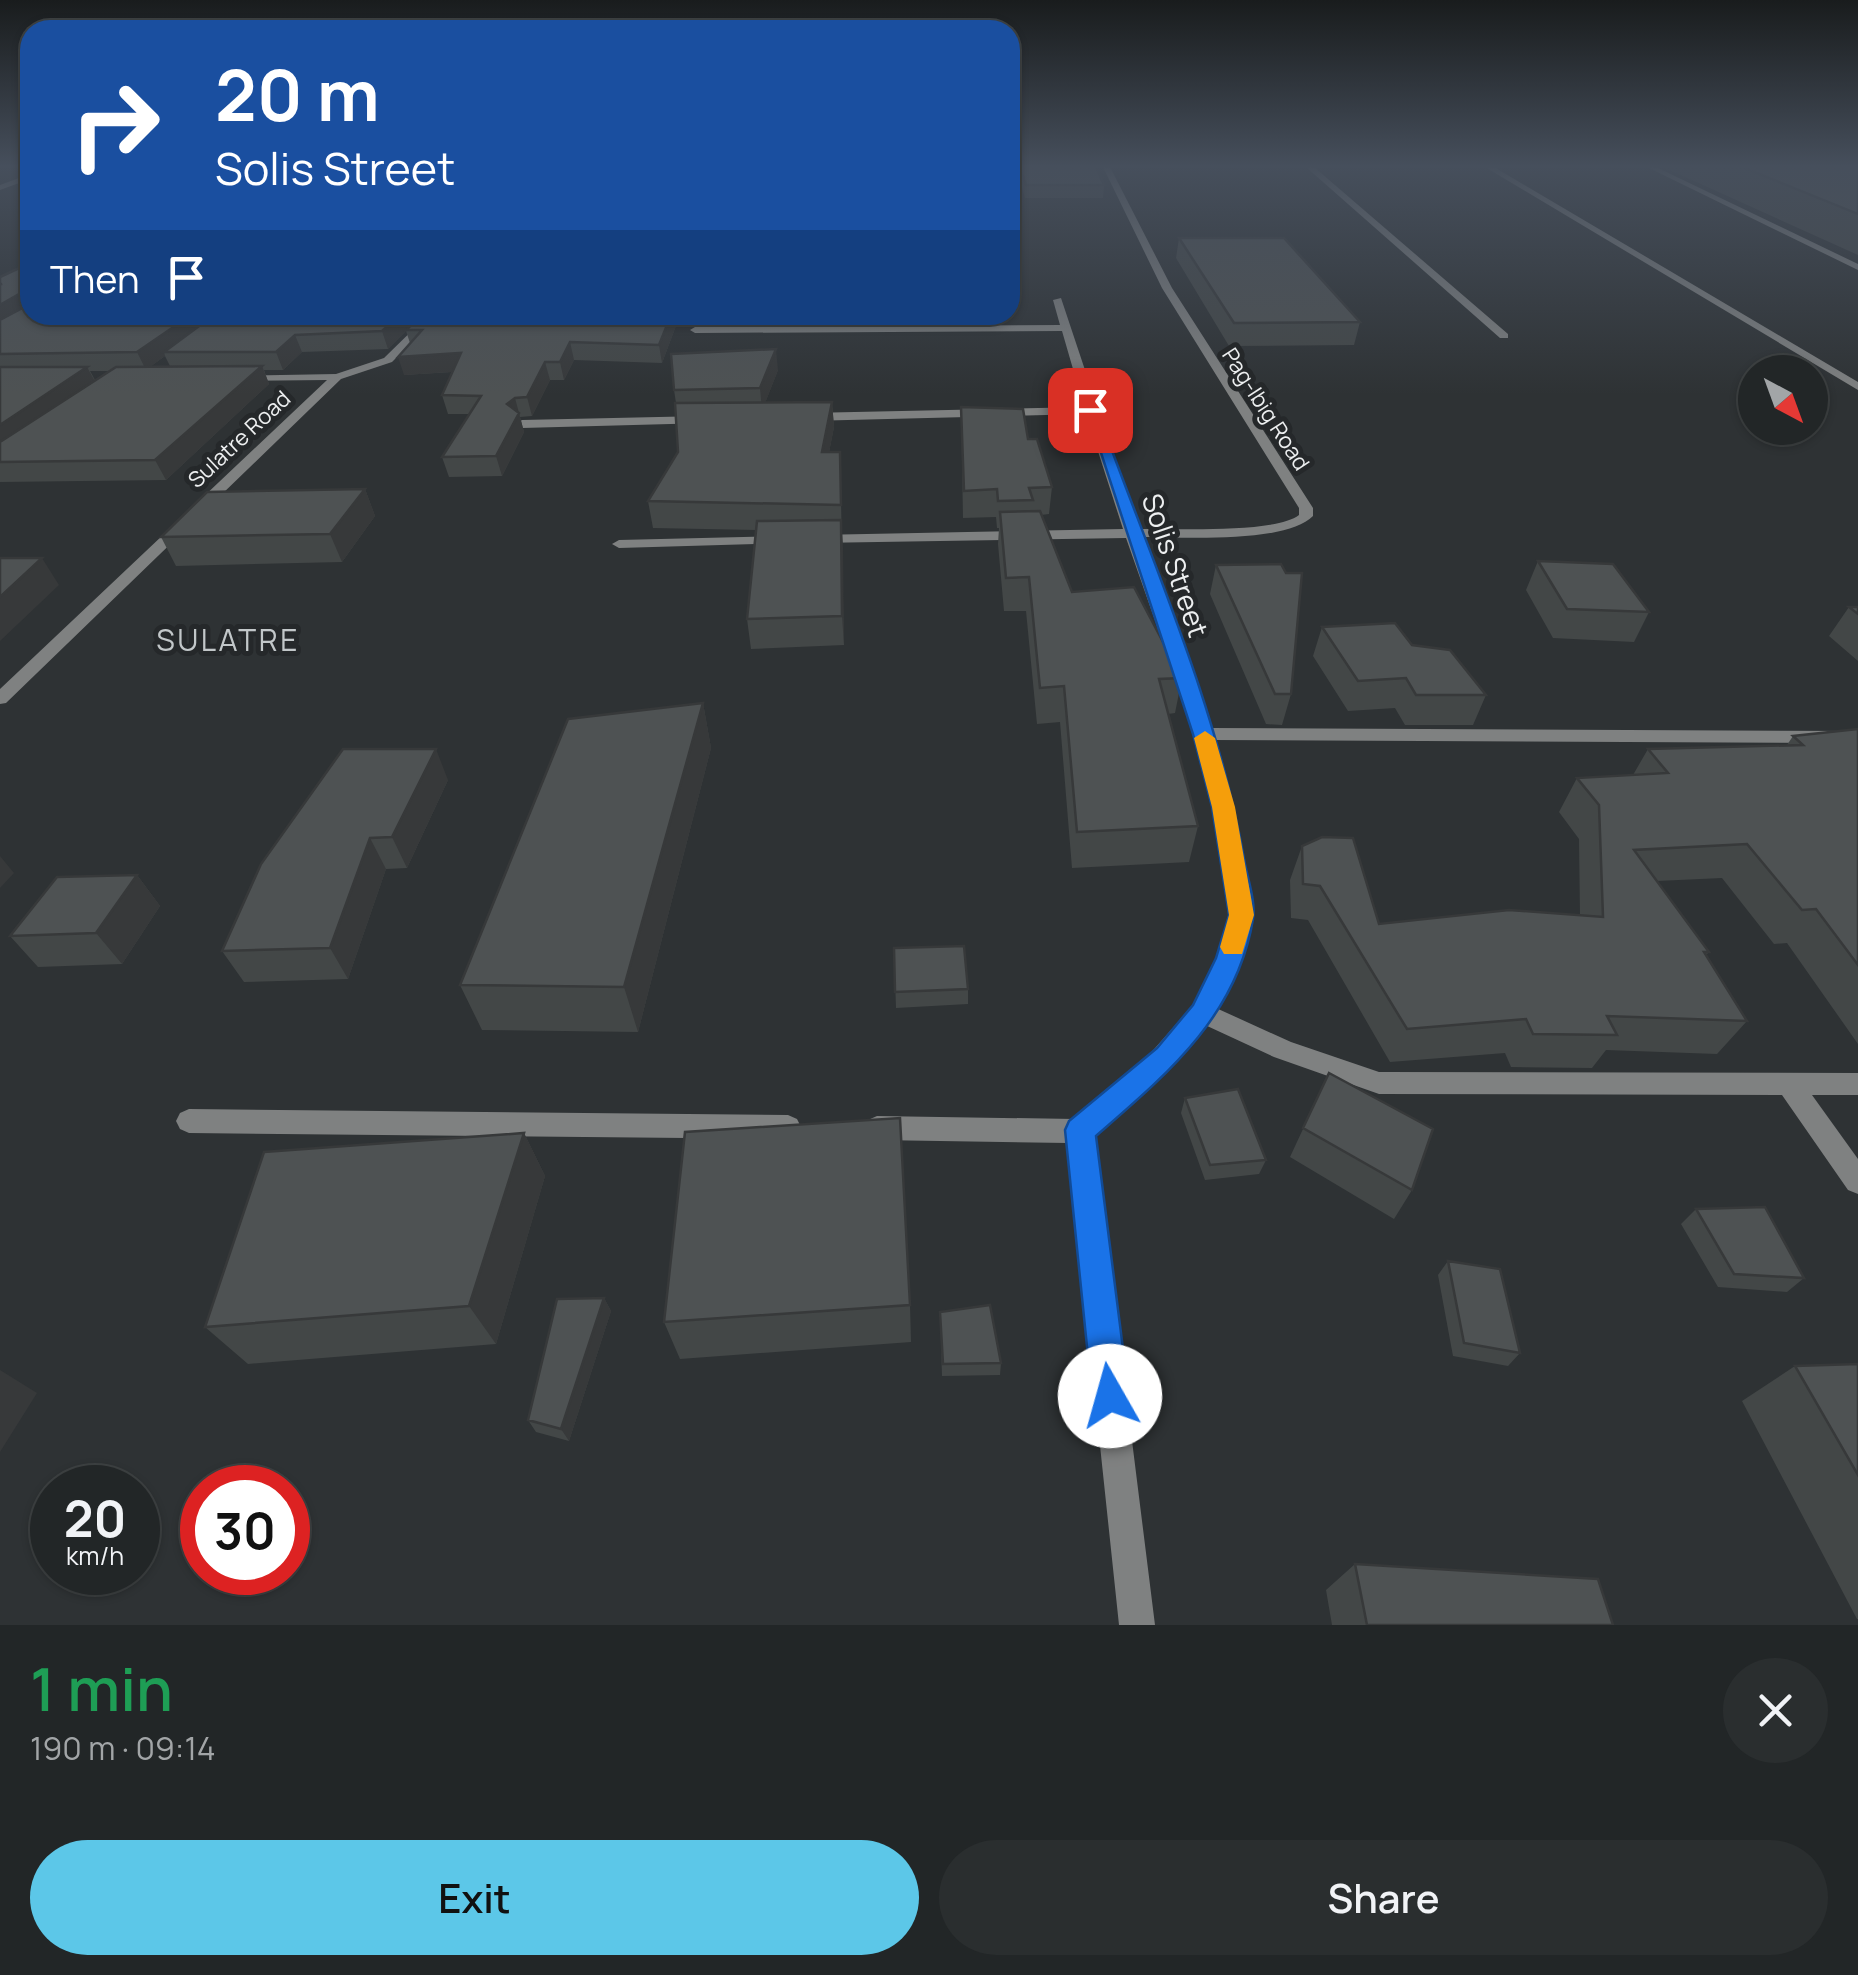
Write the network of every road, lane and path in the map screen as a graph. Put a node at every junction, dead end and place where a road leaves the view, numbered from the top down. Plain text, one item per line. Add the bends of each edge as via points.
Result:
1 (1143, 243) edge
2 (1396, 243) edge
3 (1614, 243) edge
4 (1807, 243) edge
5 (1858, 267) edge
6 (1058, 300) dead end
7 (424, 325) edge
8 (1066, 328) junction
9 (695, 330) dead end
10 (1504, 336) dead end
11 (336, 377) junction
12 (224, 378) edge
13 (1858, 388) edge
14 (1090, 410) junction
15 (797, 418) edge
16 (718, 420) edge
17 (522, 424) edge
18 (1132, 532) junction
19 (619, 544) dead end
20 (0, 699) edge
21 (1204, 734) junction
22 (1858, 737) edge
23 (1203, 1013) junction
24 (1789, 1084) junction
25 (1858, 1084) edge
26 (189, 1121) dead end
27 (1080, 1130) junction
28 (1858, 1180) edge
29 (1137, 1625) edge

1 - 18 street, Pag-Ibig Road via 1306,516 1276,530
2 - 10 street
3 - 13 street
4 - 5 street
6 - 8 street, Solis Street
7 - 11 street, Sulatre Road via 388,360
8 - 9 street
8 - 14 street, Solis Street
11 - 12 street
11 - 20 street, Sulatre Road
14 - 15 street
14 - 18 street, Solis Street
16 - 17 street
18 - 19 street
18 - 21 street, Solis Street
21 - 22 street
21 - 23 street, Solis Street via 1242,915
23 - 24 street via 1379,1083
23 - 27 street, Solis Street via 1168,1057
24 - 25 street
24 - 28 street
26 - 27 street
27 - 29 street

